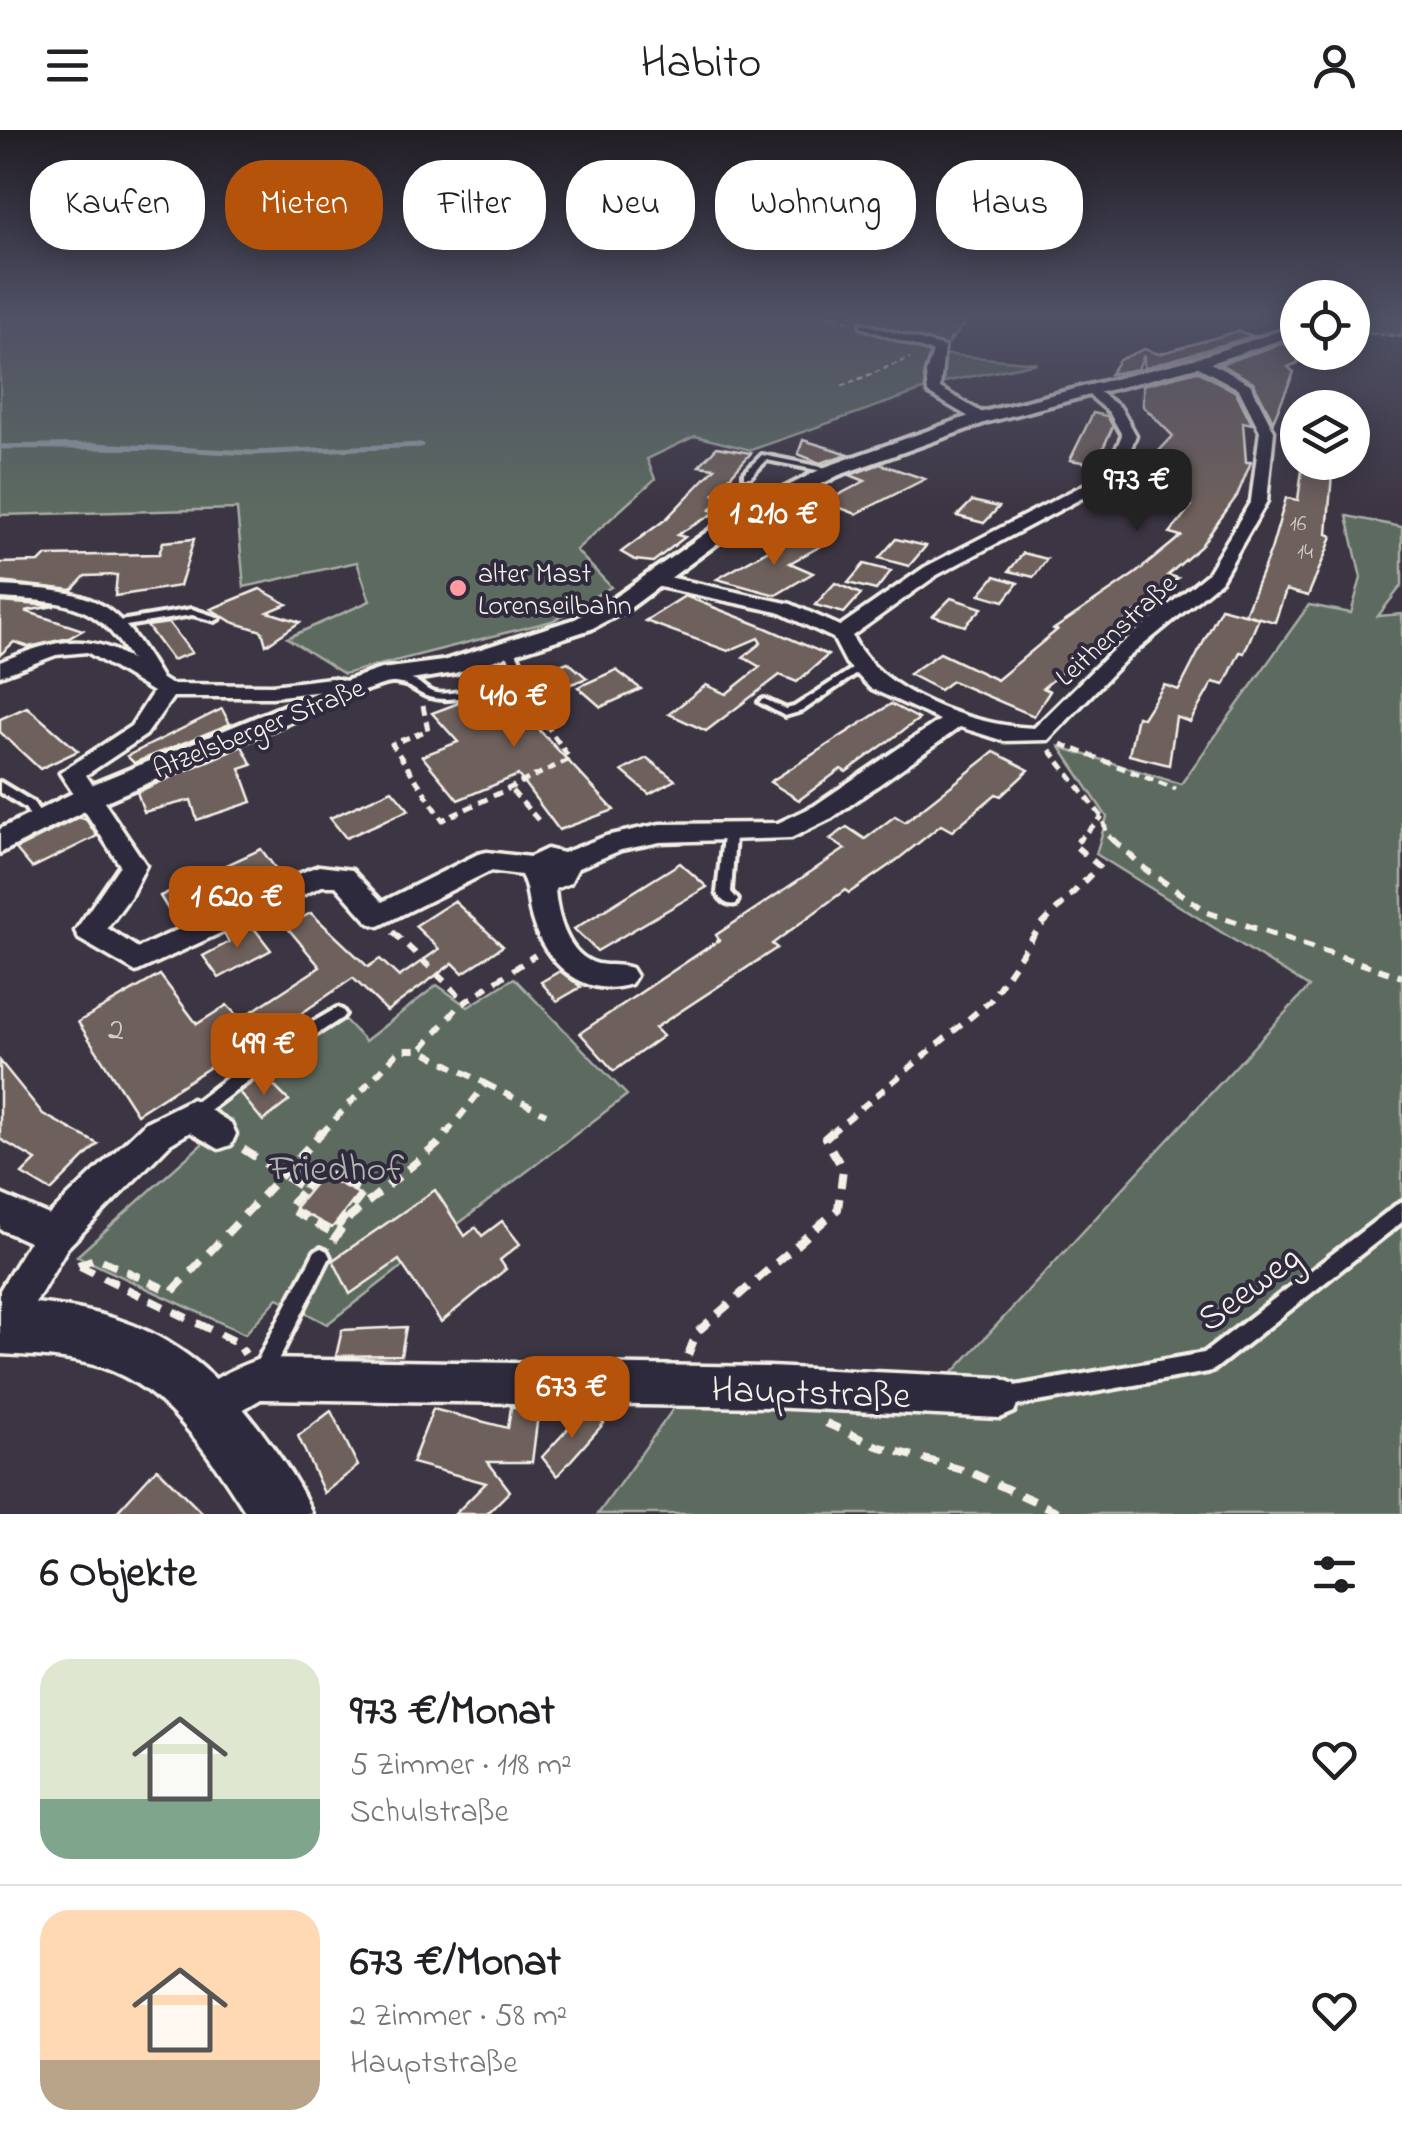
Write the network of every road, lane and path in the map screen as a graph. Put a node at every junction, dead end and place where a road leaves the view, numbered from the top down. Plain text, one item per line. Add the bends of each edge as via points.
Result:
1 (857, 380) edge
2 (934, 380) edge
3 (1130, 380) edge
4 (1231, 380) edge
5 (842, 386) dead end
6 (1089, 390) junction
7 (982, 418) junction
8 (832, 471) junction
9 (747, 475) dead end
10 (655, 580) junction
11 (0, 592) edge
12 (215, 618) dead end
13 (120, 624) junction
14 (841, 634) junction
15 (512, 657) junction
16 (860, 666) junction
17 (0, 670) edge
18 (381, 677) junction
19 (160, 687) junction
20 (348, 688) junction
21 (428, 694) junction
22 (764, 702) dead end
23 (956, 718) junction
24 (1040, 735) junction
25 (0, 786) edge
26 (1176, 789) dead end
27 (512, 790) junction
28 (90, 797) junction
29 (1102, 818) junction
30 (40, 822) junction
31 (540, 822) dead end
32 (729, 836) junction
33 (0, 842) edge
34 (547, 870) junction
35 (731, 900) dead end
36 (554, 943) junction
37 (412, 952) dead end
38 (620, 976) dead end
39 (1402, 977) edge
40 (463, 999) junction
41 (338, 1014) dead end
42 (421, 1050) junction
43 (486, 1084) junction
44 (546, 1114) dead end
45 (206, 1124) junction
46 (282, 1175) junction
47 (304, 1189) junction
48 (0, 1211) edge
49 (1402, 1211) edge
50 (348, 1216) junction
51 (60, 1248) junction
52 (321, 1258) joint
53 (0, 1326) edge
54 (696, 1332) dead end
55 (259, 1378) junction
56 (1000, 1398) joint
57 (211, 1408) junction
58 (816, 1419) dead end
59 (282, 1514) edge
60 (1063, 1514) edge

1 - 5 path
2 - 7 street via 933,390
3 - 6 street, Atzelsberger Straße
4 - 24 street, Leithenstraße via 1245,387 1267,432 1258,501 1214,577 1118,656
6 - 7 street, Atzelsberger Straße
6 - 14 street via 1114,410 1129,435 1115,470 931,571
7 - 8 street, Atzelsberger Straße
8 - 9 lane via 764,457
8 - 10 street, Atzelsberger Straße via 736,521
10 - 14 street via 784,608
10 - 15 street, Atzelsberger Straße
11 - 13 street via 70,597
12 - 13 lane via 192,612
13 - 19 street
14 - 16 street
15 - 18 street, Atzelsberger Straße
15 - 21 lane via 502,680
15 - 27 path via 560,720 548,727 570,759
16 - 22 lane via 798,709 785,713
16 - 23 street via 878,683
17 - 19 street via 89,646
18 - 20 street, Atzelsberger Straße
18 - 21 lane
19 - 20 street
19 - 28 street via 157,711 140,733 72,773
20 - 28 street, Atzelsberger Straße
21 - 27 path via 428,730 392,744 444,820
23 - 24 street via 1004,734
23 - 32 street via 823,812 782,832
24 - 26 path
24 - 29 path
25 - 30 lane via 29,805
27 - 31 path
28 - 30 street, Atzelsberger Straße
28 - 34 street via 133,865 89,931 136,961 320,876 343,876 379,916 487,861
29 - 39 path via 1107,834 1145,869 1209,913
29 - 54 path via 1074,845 1099,866 1039,928 990,1001 825,1138 843,1169 838,1209
30 - 33 street, Atzelsberger Straße
32 - 34 street via 660,833 615,842
32 - 35 lane via 724,892
34 - 36 street via 544,915
36 - 38 street via 590,974
36 - 40 path
37 - 40 path
40 - 42 path
41 - 45 lane via 238,1076
42 - 43 path
42 - 46 path via 400,1050
43 - 44 path
43 - 50 path via 437,1145
45 - 46 path
45 - 51 street via 158,1132
46 - 47 path
46 - 51 path via 172,1292
47 - 50 path via 288,1208 333,1233
47 - 50 path via 320,1170 364,1192
48 - 51 street
49 - 56 lane, Seeweg via 1208,1362
50 - 52 path
51 - 53 street
51 - 55 path via 238,1343
52 - 55 lane
53 - 57 main road via 106,1340 154,1362
55 - 56 street, Hauptstraße
55 - 57 street
57 - 59 main road
58 - 60 path via 877,1446 970,1472

